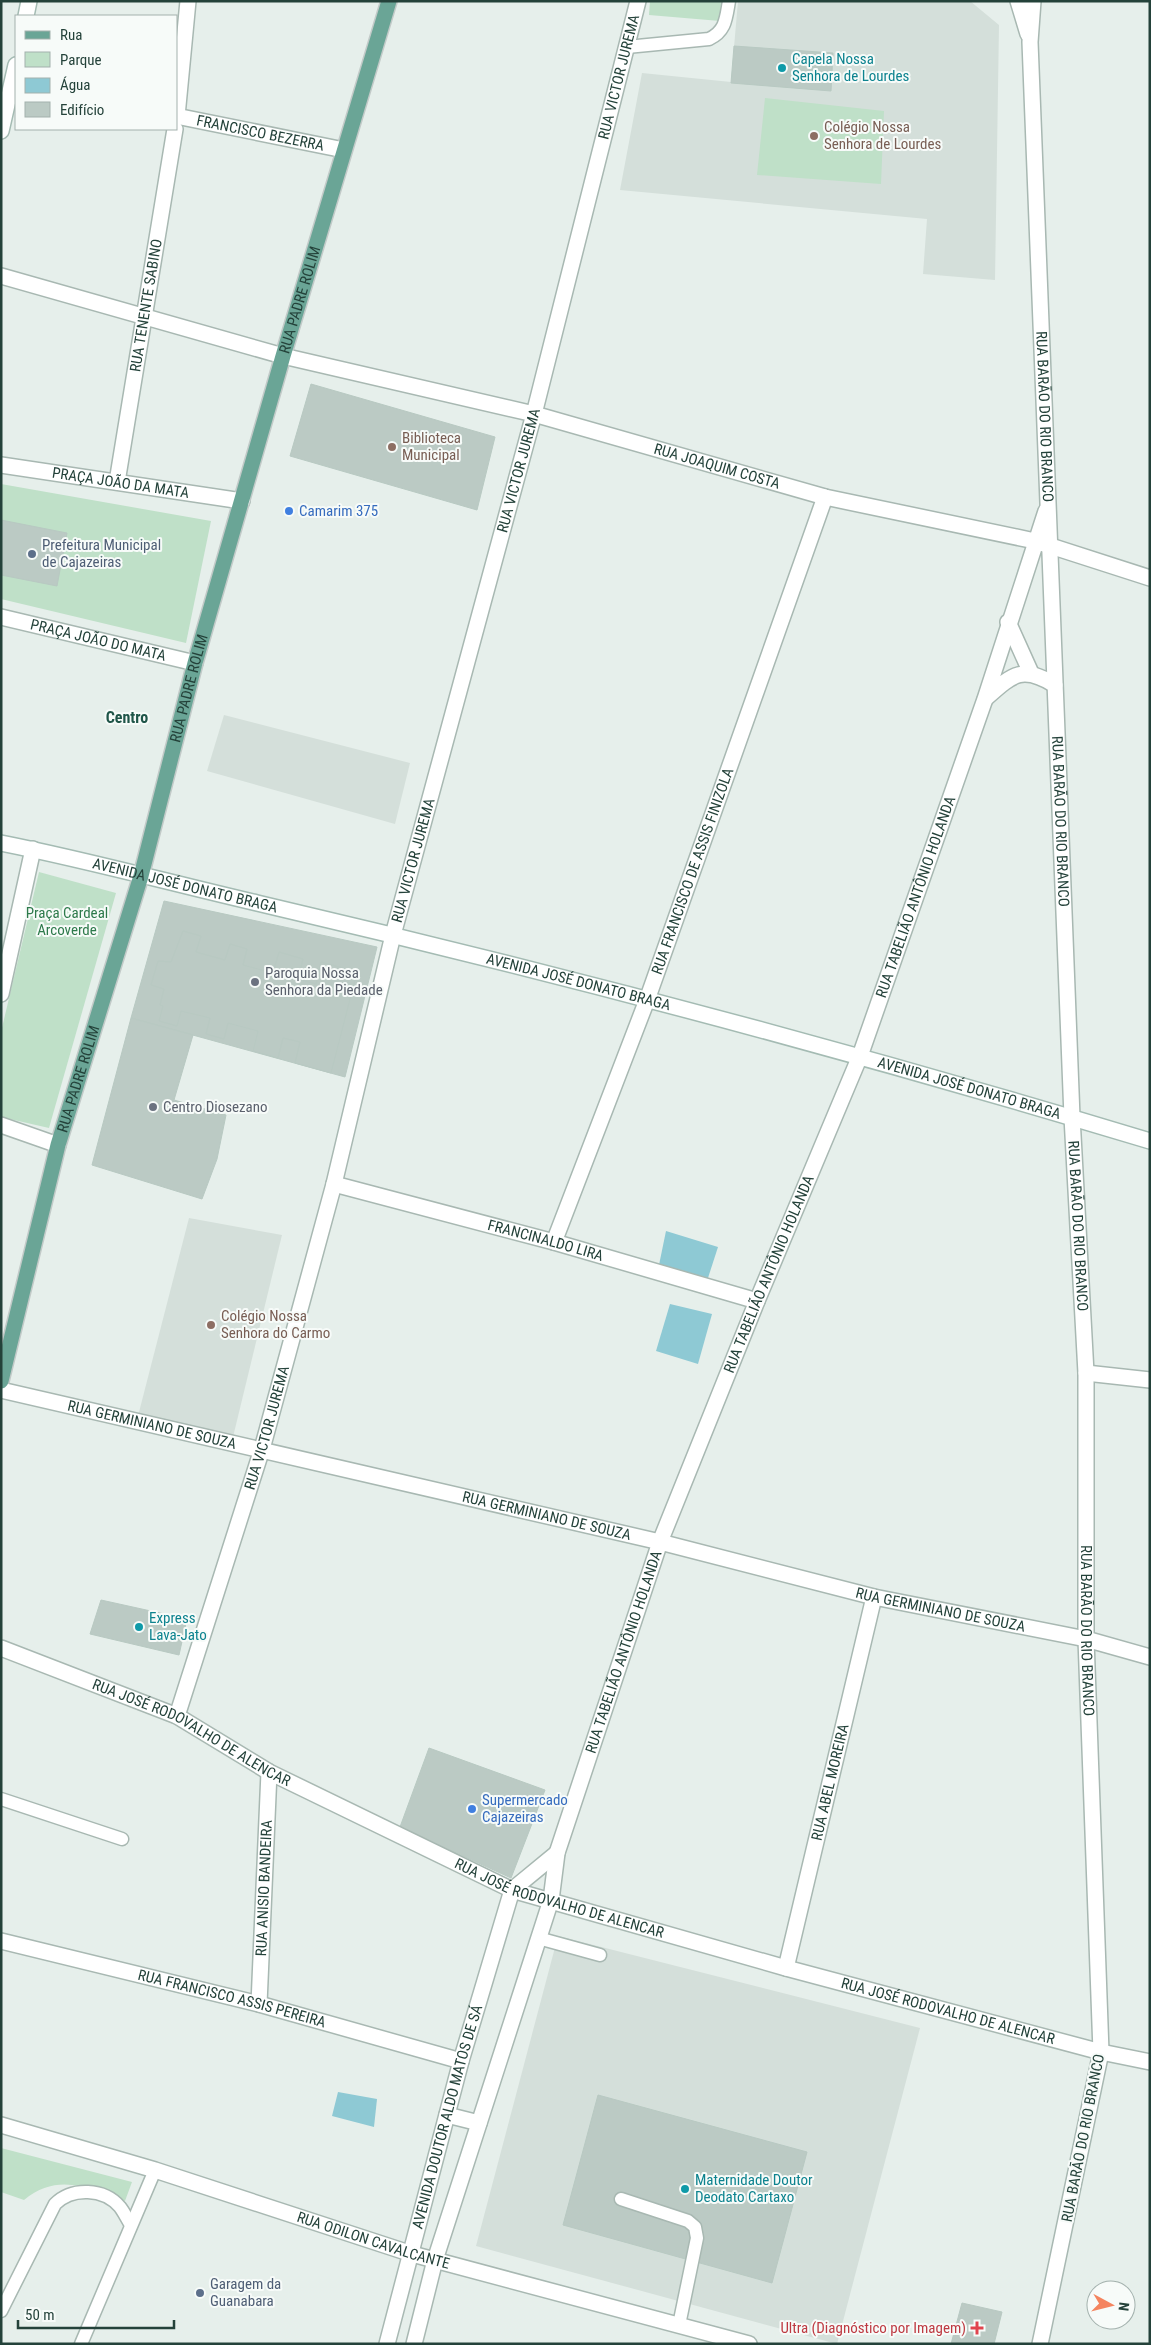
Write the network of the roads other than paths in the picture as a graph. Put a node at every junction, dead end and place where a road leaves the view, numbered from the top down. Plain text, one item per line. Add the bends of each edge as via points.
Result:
1 (29, 1) edge
2 (188, 1) edge
3 (389, 1) edge
4 (638, 1) edge
5 (729, 1) edge
6 (1018, 1) edge
7 (1033, 1) edge
8 (26, 15) edge
9 (1030, 42) junction
10 (627, 47) junction
11 (15, 75) edge
12 (178, 98) edge
13 (178, 117) edge
14 (175, 130) edge
15 (1, 131) edge
16 (344, 150) junction
17 (1, 276) edge
18 (144, 317) junction
19 (283, 356) junction
20 (534, 414) junction
21 (1, 465) edge
22 (117, 482) junction
23 (825, 497) junction
24 (242, 501) junction
25 (1049, 502) junction
26 (1035, 541) junction
27 (1050, 545) junction
28 (1150, 578) edge
29 (1, 617) edge
30 (1008, 622) junction
31 (195, 663) junction
32 (1031, 673) junction
33 (1055, 685) junction
34 (985, 699) junction
35 (1, 843) edge
36 (33, 849) junction
37 (141, 876) junction
38 (393, 935) junction
39 (1, 994) edge
40 (647, 1000) junction
41 (860, 1056) junction
42 (1072, 1117) junction
43 (1, 1125) edge
44 (1150, 1141) edge
45 (58, 1145) junction
46 (334, 1184) junction
47 (554, 1242) junction
48 (757, 1301) junction
49 (1086, 1373) junction
50 (1150, 1380) edge
51 (1, 1381) edge
52 (1, 1390) edge
53 (262, 1449) junction
54 (660, 1542) junction
55 (874, 1597) junction
56 (1086, 1639) junction
57 (1, 1648) edge
58 (1150, 1657) edge
59 (177, 1716) junction
60 (269, 1772) junction
61 (1, 1799) edge
62 (122, 1839) dead end
63 (558, 1853) junction
64 (512, 1890) junction
65 (551, 1900) junction
66 (538, 1938) junction
67 (1, 1941) edge
68 (600, 1955) dead end
69 (786, 1968) junction
70 (259, 2004) junction
71 (1101, 2052) junction
72 (461, 2062) junction
73 (1150, 2062) edge
74 (447, 2115) junction
75 (479, 2122) junction
76 (1, 2124) edge
77 (155, 2170) junction
78 (621, 2199) dead end
79 (131, 2224) junction
80 (412, 2254) junction
81 (435, 2260) junction
82 (1, 2311) edge
83 (679, 2325) junction
84 (81, 2344) edge
85 (387, 2344) edge
86 (414, 2344) edge
87 (749, 2344) edge
88 (1040, 2344) edge

1 - 8 street
2 - 12 street
3 - 16 main road, RUA PADRE ROLIM
4 - 10 street, RUA VICTOR JUREMA
5 - 10 lane via 724,28 718,35 709,39
6 - 9 street, RUA BARĀO DO RIO BRANCO
7 - 9 street, RUA BARĀO DO RIO BRANCO
9 - 25 street, RUA BARĀO DO RIO BRANCO
10 - 20 street, RUA VICTOR JUREMA
11 - 15 street
13 - 16 street, FRANCISCO BEZERRA
14 - 18 street, RUA TENENTE SABINO
16 - 19 main road, RUA PADRE ROLIM
17 - 18 street, RUA JOAQUIM COSTA
18 - 19 street, RUA JOAQUIM COSTA
18 - 22 street, RUA TENENTE SABINO
19 - 20 street, RUA JOAQUIM COSTA
19 - 24 main road, RUA PADRE ROLIM
20 - 23 street, RUA JOAQUIM COSTA
20 - 38 street, RUA VICTOR JUREMA
21 - 22 street, PRAÇA JOÃO DA MATA
22 - 24 street, PRAÇA JOÃO DA MATA
23 - 26 street, RUA JOAQUIM COSTA
23 - 40 street, RUA FRANCISCO DE ASSIS FINIZOLA
24 - 31 main road, RUA PADRE ROLIM
25 - 26 street, RUA TABELIÃO ANTÔNIO HOLANDA
25 - 27 street, RUA BARĀO DO RIO BRANCO
26 - 27 street, RUA JOAQUIM COSTA
26 - 30 street, RUA TABELIÃO ANTÔNIO HOLANDA
27 - 28 street, RUA JOAQUIM COSTA
27 - 33 street, RUA BARĀO DO RIO BRANCO
29 - 31 street, PRAÇA JOÃO DO MATA
30 - 32 street
30 - 34 street, RUA TABELIÃO ANTÔNIO HOLANDA
31 - 37 main road, RUA PADRE ROLIM
32 - 33 street
32 - 34 street, RUA TABELIÃO ANTÔNIO HOLANDA via 1004,682
33 - 42 street, RUA BARĀO DO RIO BRANCO
34 - 41 street, RUA TABELIÃO ANTÔNIO HOLANDA
35 - 36 street, AVENIDA JOSÉ DONATO BRAGA
36 - 37 street, AVENIDA JOSÉ DONATO BRAGA
36 - 39 street
37 - 38 street, AVENIDA JOSÉ DONATO BRAGA
37 - 45 main road, RUA PADRE ROLIM
38 - 40 street, AVENIDA JOSÉ DONATO BRAGA
38 - 46 street, RUA VICTOR JUREMA
40 - 41 street, AVENIDA JOSÉ DONATO BRAGA
40 - 47 street, RUA FRANCISCO DE ASSIS FINIZOLA
41 - 42 street, AVENIDA JOSÉ DONATO BRAGA
41 - 48 street, RUA TABELIÃO ANTÔNIO HOLANDA
42 - 44 street, AVENIDA JOSÉ DONATO BRAGA
42 - 49 street, RUA BARĀO DO RIO BRANCO
43 - 45 street
45 - 51 main road, RUA PADRE ROLIM
46 - 47 street, FRANCINALDO LIRA
46 - 53 street, RUA VICTOR JUREMA
47 - 48 street, FRANCINALDO LIRA
48 - 54 street, RUA TABELIÃO ANTÔNIO HOLANDA
49 - 50 street
49 - 56 street, RUA BARĀO DO RIO BRANCO
52 - 53 street, RUA GERMINIANO DE SOUZA
53 - 54 street, RUA GERMINIANO DE SOUZA
53 - 59 street, RUA VICTOR JUREMA
54 - 55 street, RUA GERMINIANO DE SOUZA
54 - 63 street, RUA TABELIÃO ANTÔNIO HOLANDA
55 - 56 street, RUA GERMINIANO DE SOUZA
55 - 69 street, RUA ABEL MOREIRA
56 - 58 street, RUA GERMINIANO DE SOUZA
56 - 71 street, RUA BARĀO DO RIO BRANCO
57 - 59 street, RUA JOSÉ RODOVALHO DE ALENCAR
59 - 60 street, RUA JOSÉ RODOVALHO DE ALENCAR
60 - 64 street, RUA JOSÉ RODOVALHO DE ALENCAR
60 - 70 street, RUA ANISIO BANDEIRA
61 - 62 lane
63 - 64 street
63 - 65 street, RUA TABELIÃO ANTÔNIO HOLANDA
64 - 65 street, RUA JOSÉ RODOVALHO DE ALENCAR
64 - 72 street, AVENIDA DOUTOR ALDO MATOS DE SÁ
65 - 66 street, AVENIDA DOUTOR ALDO MATOS DE SÁ
65 - 69 street, RUA JOSÉ RODOVALHO DE ALENCAR
66 - 68 lane
66 - 75 street, AVENIDA DOUTOR ALDO MATOS DE SÁ
67 - 70 street, RUA FRANCISCO ASSIS PEREIRA
69 - 71 street, RUA JOSÉ RODOVALHO DE ALENCAR
70 - 72 street, RUA FRANCISCO ASSIS PEREIRA
71 - 73 street, RUA JOSÉ RODOVALHO DE ALENCAR
71 - 88 street, RUA BARĀO DO RIO BRANCO
72 - 74 street, AVENIDA DOUTOR ALDO MATOS DE SÁ
74 - 75 street
74 - 80 street, AVENIDA DOUTOR ALDO MATOS DE SÁ
75 - 81 street, AVENIDA DOUTOR ALDO MATOS DE SÁ
76 - 77 street, RUA ODILON CAVALCANTE
77 - 79 lane
77 - 80 street, RUA ODILON CAVALCANTE
78 - 83 lane via 688,2221 695,2227 697,2238
79 - 82 lane via 120,2206 108,2197 92,2192 63,2196 55,2204
79 - 84 lane
80 - 81 street, RUA ODILON CAVALCANTE
80 - 85 street, AVENIDA DOUTOR ALDO MATOS DE SÁ
81 - 83 street, RUA ODILON CAVALCANTE
81 - 86 street, AVENIDA DOUTOR ALDO MATOS DE SÁ
83 - 87 street, RUA ODILON CAVALCANTE

